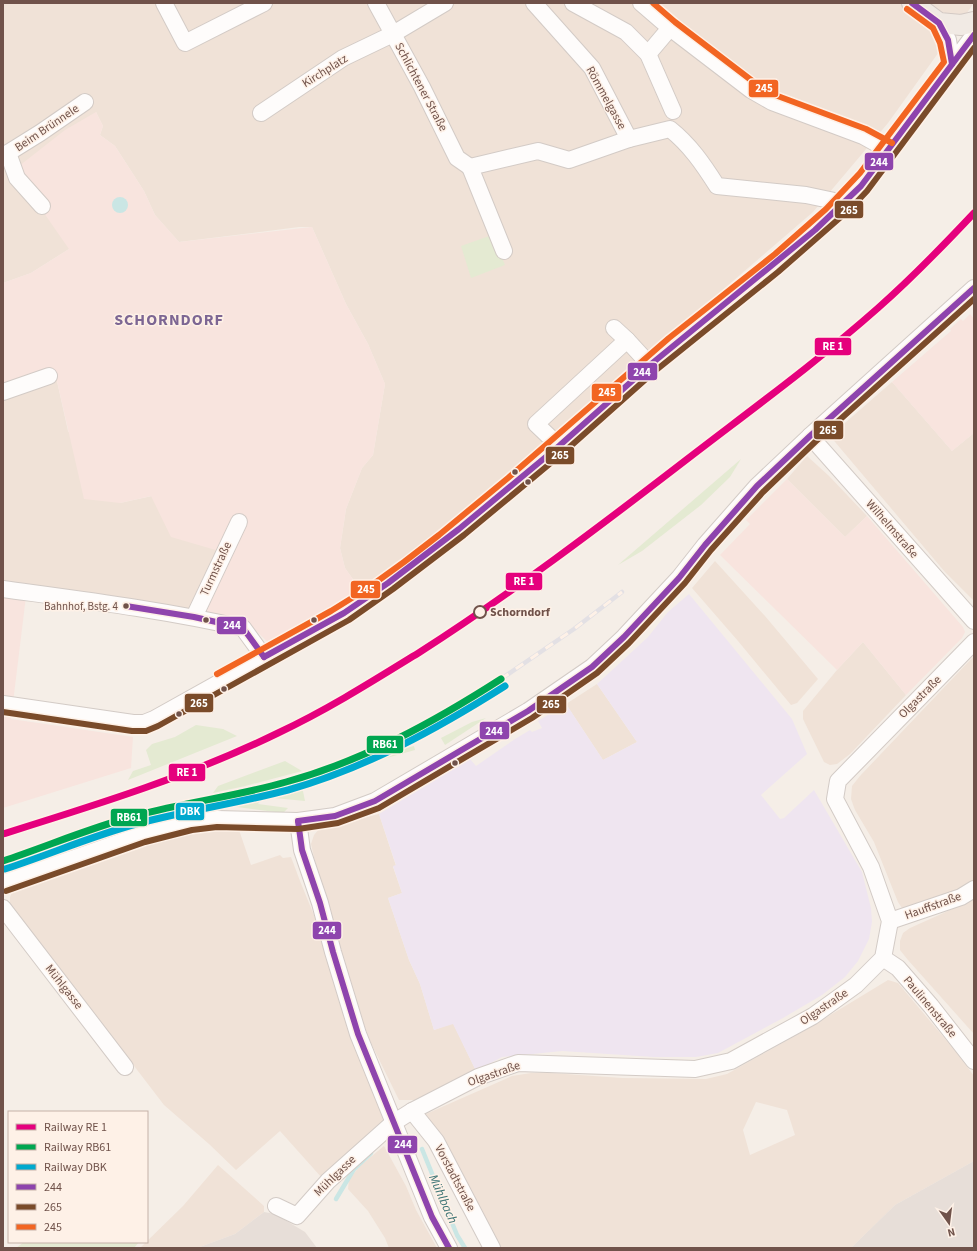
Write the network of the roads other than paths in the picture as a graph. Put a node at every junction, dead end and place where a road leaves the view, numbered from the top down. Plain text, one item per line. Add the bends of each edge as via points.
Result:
1 (164, 3) edge
2 (264, 3) edge
3 (376, 3) edge
4 (445, 3) edge
5 (534, 3) edge
6 (573, 3) edge
7 (641, 3) edge
8 (912, 3) edge
9 (974, 22) edge
10 (939, 23) junction
11 (670, 28) junction
12 (393, 34) junction
13 (974, 35) edge
14 (648, 54) junction
15 (952, 64) junction
16 (84, 102) dead end
17 (673, 111) dead end
18 (261, 113) dead end
19 (629, 139) junction
20 (888, 150) junction
21 (6, 154) edge
22 (470, 167) junction
23 (844, 203) junction
24 (42, 206) dead end
25 (504, 252) dead end
26 (974, 288) edge
27 (614, 328) dead end
28 (627, 340) junction
29 (650, 365) junction
30 (49, 376) dead end
31 (3, 392) edge
32 (810, 436) junction
33 (559, 446) junction
34 (239, 522) dead end
35 (3, 590) edge
36 (194, 617) junction
37 (974, 621) edge
38 (974, 642) edge
39 (264, 657) junction
40 (3, 704) edge
41 (298, 821) junction
42 (3, 883) edge
43 (974, 889) edge
44 (3, 908) edge
45 (890, 920) junction
46 (883, 958) junction
47 (974, 1061) edge
48 (125, 1067) dead end
49 (412, 1111) junction
50 (393, 1123) junction
51 (276, 1206) dead end
52 (449, 1248) edge
53 (492, 1248) edge

1 - 2 street via 185,42
3 - 12 street, Schlichtener Straße
4 - 12 street
5 - 19 street, Römmelgasse via 592,68
6 - 14 street via 626,32
7 - 11 street
8 - 10 main road
9 - 10 main road via 961,25
10 - 15 street via 948,40
11 - 14 street
11 - 20 street via 751,90 772,102 863,136
12 - 18 street, Kirchplatz via 343,58
12 - 22 street, Schlichtener Straße via 457,158
13 - 15 street
14 - 17 street
15 - 20 street
16 - 21 street, Beim Brünnele
19 - 22 street via 569,160 538,151
19 - 23 street via 670,130 681,138 701,161 717,186 806,195
20 - 23 street via 861,186
21 - 24 street, Beim Brünnele via 17,178
22 - 25 street
23 - 29 street via 773,266
26 - 32 street
27 - 28 street
28 - 29 street
28 - 33 street via 536,424
29 - 33 street
30 - 31 street
32 - 37 street, Wilhelmstraße
32 - 41 street via 757,486 679,578 592,667 528,711 375,801 335,816
33 - 39 street via 459,529 374,593 330,621
34 - 36 street, Turmstraße
35 - 36 street
36 - 39 street via 243,628
38 - 45 street, Olgastraße via 838,782 835,799 871,867
39 - 40 street via 144,723
41 - 42 street via 217,819 191,822 143,834
41 - 50 street via 302,850 358,1034
43 - 45 street, Hauffstraße via 961,897
44 - 48 street, Mühlgasse
45 - 46 street
46 - 47 street, Paulinenstraße via 898,968
46 - 49 street, Olgastraße via 856,985 813,1016 731,1061 695,1069 518,1063 478,1077
49 - 50 street, Olgastraße
49 - 53 street, Vorstadtstraße via 436,1141
50 - 51 street, Mühlgasse via 328,1181 297,1216
50 - 52 street via 432,1217

